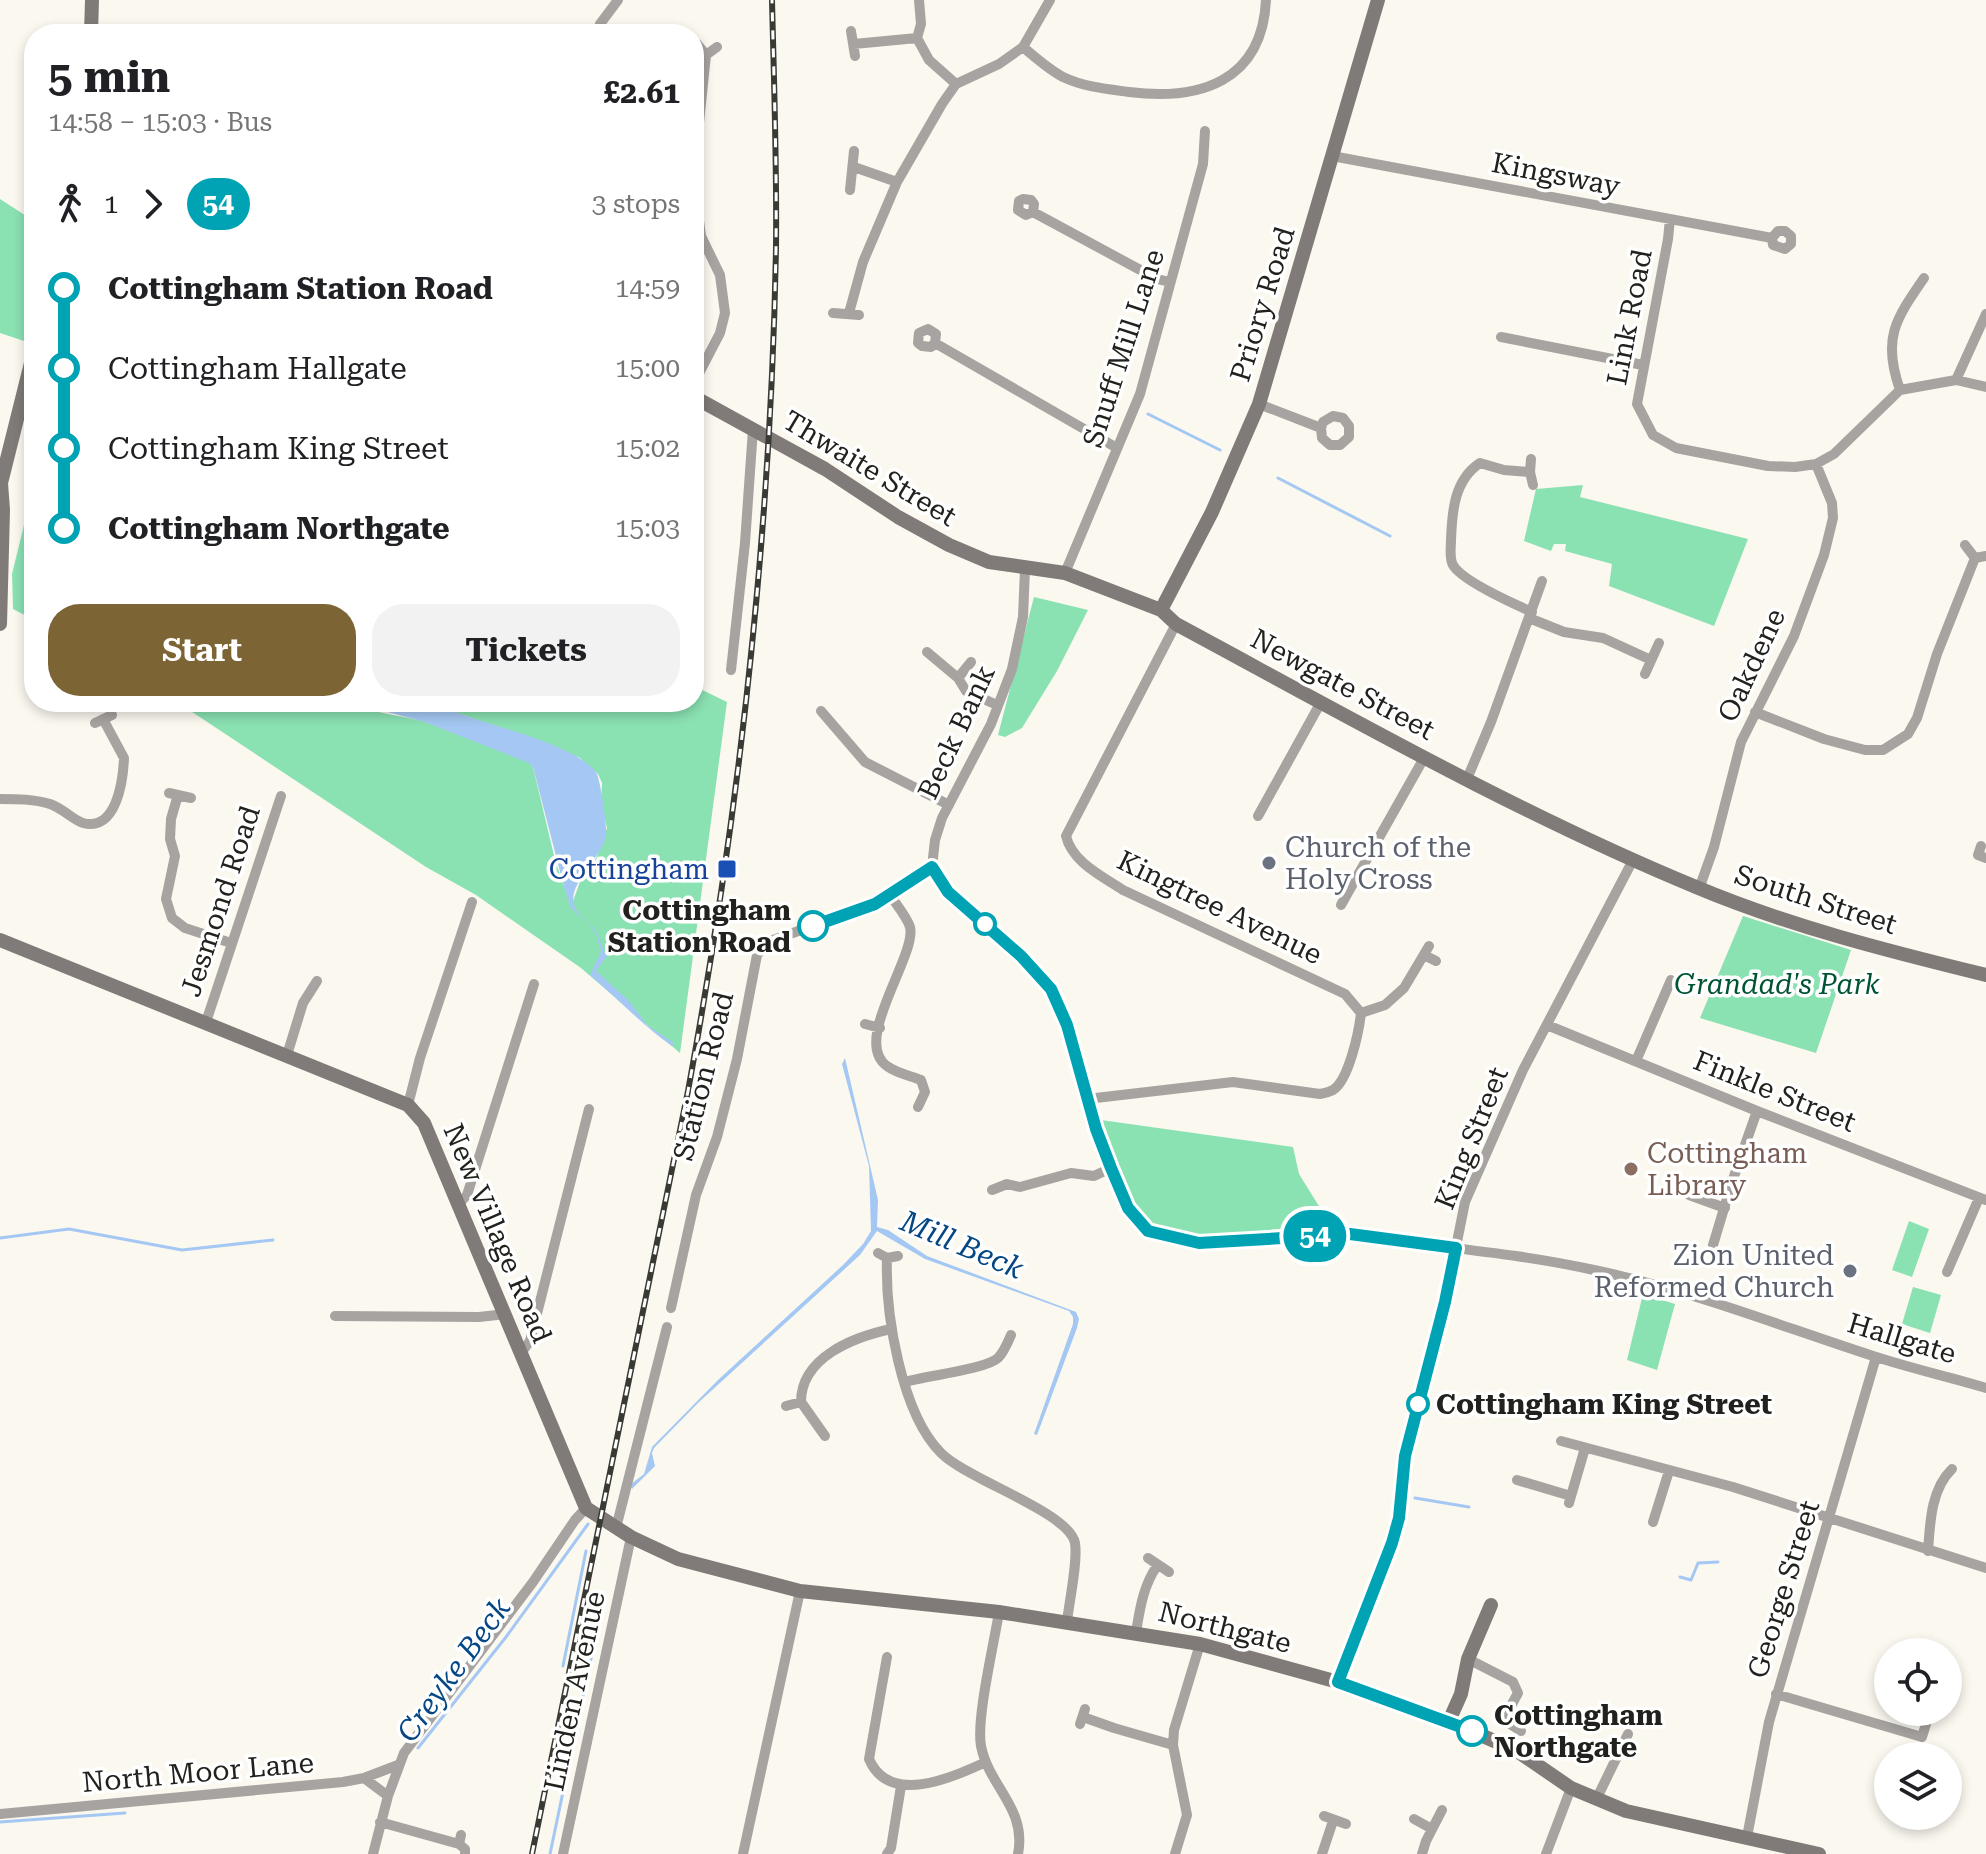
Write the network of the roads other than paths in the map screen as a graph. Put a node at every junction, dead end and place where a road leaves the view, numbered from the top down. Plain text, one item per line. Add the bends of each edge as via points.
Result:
1 (92, 0) edge
2 (618, 0) edge
3 (919, 0) edge
4 (1050, 0) edge
5 (1266, 0) edge
6 (1378, 0) edge
7 (91, 24) edge
8 (600, 24) edge
9 (851, 31) dead end
10 (917, 38) junction
11 (717, 47) dead end
12 (1023, 47) junction
13 (704, 53) edge
14 (706, 55) junction
15 (704, 74) edge
16 (956, 84) junction
17 (1205, 131) dead end
18 (854, 151) dead end
19 (1332, 156) junction
20 (854, 167) junction
21 (897, 182) junction
22 (850, 190) dead end
23 (1033, 212) dead end
24 (1670, 219) junction
25 (1772, 238) dead end
26 (704, 242) edge
27 (1927, 276) dead end
28 (1170, 282) junction
29 (833, 313) dead end
30 (1986, 314) edge
31 (1501, 337) dead end
32 (935, 343) dead end
33 (704, 364) edge
34 (1643, 365) junction
35 (1956, 380) junction
36 (1986, 387) edge
37 (24, 390) edge
38 (1900, 390) junction
39 (704, 402) edge
40 (1259, 404) junction
41 (1321, 428) dead end
42 (753, 429) junction
43 (1117, 448) junction
44 (1531, 459) dead end
45 (1816, 464) junction
46 (1530, 472) junction
47 (0, 482) edge
48 (1533, 485) dead end
49 (1965, 545) dead end
50 (1980, 557) edge
51 (1025, 569) junction
52 (1065, 573) junction
53 (1542, 581) dead end
54 (1161, 610) junction
55 (1531, 615) junction
56 (0, 624) edge
57 (1176, 624) junction
58 (1659, 643) dead end
59 (927, 652) dead end
60 (1651, 660) junction
61 (971, 662) dead end
62 (731, 670) dead end
63 (1645, 674) dead end
64 (958, 678) junction
65 (1321, 702) junction
66 (997, 705) junction
67 (821, 711) dead end
68 (1755, 712) junction
69 (103, 719) dead end
70 (1424, 758) junction
71 (1467, 779) junction
72 (281, 796) dead end
73 (191, 798) dead end
74 (0, 799) edge
75 (949, 805) junction
76 (1258, 816) dead end
77 (1981, 846) dead end
78 (1986, 858) edge
79 (1633, 860) junction
80 (932, 867) junction
81 (1699, 889) junction
82 (890, 895) junction
83 (472, 902) dead end
84 (1341, 905) dead end
85 (0, 940) edge
86 (231, 943) junction
87 (1436, 961) dead end
88 (1986, 975) edge
89 (1671, 980) dead end
90 (317, 981) dead end
91 (528, 990) dead end
92 (1361, 1013) junction
93 (206, 1022) junction
94 (865, 1024) dead end
95 (1547, 1025) junction
96 (880, 1028) junction
97 (287, 1055) junction
98 (1636, 1061) junction
99 (1087, 1099) junction
100 (408, 1105) junction
101 (918, 1107) dead end
102 (589, 1109) dead end
103 (1757, 1111) junction
104 (1111, 1168) junction
105 (1003, 1170) dead end
106 (1007, 1184) junction
107 (992, 1190) dead end
108 (1689, 1195) dead end
109 (1982, 1199) edge
110 (458, 1205) junction
111 (1725, 1208) junction
112 (1713, 1245) dead end
113 (1456, 1248) junction
114 (888, 1256) dead end
115 (1947, 1272) dead end
116 (671, 1308) dead end
117 (506, 1314) junction
118 (335, 1316) dead end
119 (667, 1327) dead end
120 (891, 1329) junction
121 (1023, 1341) dead end
122 (521, 1353) junction
123 (1876, 1357) junction
124 (905, 1382) junction
125 (1986, 1388) edge
126 (801, 1402) junction
127 (786, 1406) dead end
128 (825, 1436) dead end
129 (1561, 1441) dead end
130 (1585, 1448) junction
131 (1952, 1469) dead end
132 (1669, 1471) junction
133 (1517, 1480) dead end
134 (586, 1508) junction
135 (1829, 1518) junction
136 (1653, 1522) dead end
137 (616, 1528) junction
138 (631, 1537) junction
139 (1928, 1551) junction
140 (1986, 1568) edge
141 (1169, 1572) dead end
142 (800, 1591) junction
143 (1491, 1605) dead end
144 (999, 1612) junction
145 (1067, 1622) junction
146 (1136, 1632) junction
147 (1200, 1644) junction
148 (887, 1657) dead end
149 (1468, 1659) junction
150 (1338, 1682) junction
151 (1776, 1694) junction
152 (1083, 1717) dead end
153 (1449, 1721) junction
154 (1874, 1723) edge
155 (1885, 1726) edge
156 (1925, 1726) edge
157 (1521, 1731) dead end
158 (1628, 1734) dead end
159 (1173, 1745) junction
160 (986, 1762) junction
161 (398, 1765) junction
162 (364, 1778) junction
163 (901, 1786) junction
164 (1571, 1788) junction
165 (388, 1796) junction
166 (1596, 1800) junction
167 (1442, 1810) dead end
168 (0, 1814) edge
169 (1414, 1819) dead end
170 (387, 1824) junction
171 (1346, 1824) dead end
172 (1432, 1829) junction
173 (1747, 1837) junction
174 (462, 1845) edge
175 (373, 1854) edge
176 (563, 1854) edge
177 (743, 1854) edge
178 (887, 1854) edge
179 (1018, 1854) edge
180 (1175, 1854) edge
181 (1322, 1854) edge
182 (1422, 1854) edge
183 (1546, 1854) edge
184 (1818, 1854) edge

1 - 7 street
2 - 8 street
3 - 10 street
4 - 12 street
5 - 12 street via 1256,43 1238,71 1195,92 1155,96 1091,88 1064,77
6 - 19 street, Priory Road
9 - 10 street via 854,50
10 - 16 street via 929,60
11 - 14 street
12 - 16 street
13 - 14 street
14 - 15 street
16 - 21 street
17 - 28 street, Snuff Mill Lane via 1203,164
18 - 20 street
19 - 24 street, Kingsway
19 - 40 street, Priory Road
20 - 21 street
20 - 22 street
21 - 29 street via 863,262 854,314
23 - 28 street
24 - 25 street, Kingsway
24 - 34 street, Link Road
26 - 33 street via 720,275 725,313
27 - 38 street via 1894,330 1890,362
28 - 43 street, Snuff Mill Lane via 1140,394
30 - 35 street
31 - 34 street
32 - 43 street
34 - 45 street, Link Road via 1637,404 1653,435 1676,448 1768,466
35 - 36 street
35 - 38 street
37 - 47 street
38 - 45 street via 1834,454
39 - 42 street, Thwaite Street
40 - 41 street
40 - 54 street, Priory Road
42 - 51 street, Thwaite Street via 949,545 989,562
42 - 62 street
43 - 52 street, Snuff Mill Lane
44 - 46 street
45 - 68 street, Oakdene via 1832,503 1824,555 1794,636
46 - 48 street
46 - 55 street via 1480,463 1469,470 1453,507 1450,556 1453,566 1480,586
47 - 56 street
49 - 50 street
50 - 68 street via 1945,630 1908,734 1883,750 1865,750
51 - 52 street, Newgate Street
51 - 66 street, Beck Bank via 1023,617 1012,669
52 - 54 street, Newgate Street
53 - 55 street
54 - 57 street, Newgate Street
55 - 60 street via 1564,632 1603,638
55 - 71 street
57 - 65 street, Newgate Street
57 - 92 street, Kingtree Avenue via 1066,836 1069,849 1123,890 1345,994
58 - 60 street
59 - 64 street
60 - 63 street
61 - 64 street
64 - 66 street via 966,691
65 - 70 street, Newgate Street
65 - 76 street
66 - 75 street, Beck Bank
67 - 75 street via 865,762
68 - 81 street, Oakdene
69 - 74 street via 124,758 113,811 100,823 76,821 67,811 29,799
70 - 71 street, Newgate Street
70 - 84 street
71 - 79 street, Newgate Street
72 - 86 street, Jesmond Road
73 - 86 street via 174,794 170,839 175,856 166,899 172,918 185,928
75 - 80 street, Beck Bank via 935,840
77 - 78 street via 1978,855
79 - 81 street, South Street
79 - 95 street, King Street
80 - 82 street, Station Road
80 - 99 street, Hallgate via 948,892 1051,989 1067,1025
81 - 88 street, South Street via 1848,940
82 - 96 street via 910,927 908,948 886,996
82 - 116 street, Station Road via 770,941 757,955 737,1059 696,1195
83 - 100 street
85 - 93 street, New Village Road
86 - 93 street, Jesmond Road
87 - 92 street via 1427,950 1404,988 1385,1005
89 - 98 street
90 - 97 street via 303,1003
91 - 110 street via 467,1195
92 - 99 street via 1359,1034 1333,1090 1320,1094 1233,1082
93 - 97 street, New Village Road
94 - 96 street
95 - 98 street, Finkle Street
95 - 113 street, King Street via 1465,1202
96 - 101 street via 879,1056 887,1066 921,1080 925,1092
97 - 100 street, New Village Road
98 - 103 street, Finkle Street
99 - 104 street, Hallgate
100 - 110 street, New Village Road via 424,1123
102 - 122 street via 530,1341
103 - 109 street, Finkle Street
103 - 111 street
104 - 106 street via 1094,1176 1071,1173 1020,1187
104 - 113 street, Hallgate via 1128,1208 1148,1231 1178,1239 1199,1243 1350,1234
105 - 106 street
106 - 107 street
108 - 111 street
109 - 115 street
110 - 117 street, New Village Road
111 - 112 street
113 - 123 street, Hallgate via 1595,1270 1745,1311
113 - 150 street, King Street via 1405,1456 1399,1518
114 - 120 street
117 - 118 street
117 - 122 street, New Village Road
119 - 137 street
120 - 124 street
120 - 126 street via 844,1343 814,1368 804,1382
121 - 124 street via 1009,1334 997,1359
122 - 134 street, New Village Road
123 - 125 street, Hallgate
123 - 135 street, George Street
124 - 145 street via 922,1427 940,1453 961,1470 1064,1525 1075,1542
126 - 127 street
126 - 128 street
129 - 130 street
130 - 132 street
130 - 133 street via 1570,1500
131 - 139 street via 1942,1478 1935,1500
132 - 135 street
132 - 136 street
134 - 137 street, Northgate
134 - 161 street
135 - 139 street
135 - 151 street, George Street
137 - 138 street, Northgate
138 - 142 street, Northgate via 678,1559
138 - 176 street, Linden Avenue
139 - 140 street
141 - 146 street via 1152,1562
142 - 144 street, Northgate
142 - 177 street
143 - 149 street
144 - 145 street, Northgate
144 - 160 street via 981,1723
145 - 146 street, Northgate
146 - 147 street, Northgate
147 - 150 street, Northgate
147 - 159 street
148 - 163 street via 869,1759 885,1780
149 - 153 street
149 - 157 street via 1513,1682 1518,1693 1505,1717
150 - 153 street, Northgate
151 - 154 street
151 - 173 street, George Street
152 - 159 street
153 - 164 street, Northgate via 1517,1751
155 - 156 street via 1922,1737
158 - 166 street
159 - 180 street via 1187,1815
160 - 163 street
160 - 179 street via 1014,1810
161 - 162 street, North Moor Lane
161 - 165 street
162 - 165 street
162 - 168 street, North Moor Lane
163 - 178 street
164 - 166 street, Northgate
164 - 183 street
165 - 170 street
166 - 173 street, Northgate
167 - 172 street
169 - 172 street
170 - 174 street
170 - 175 street
171 - 181 street via 1328,1818
172 - 182 street
173 - 184 street, Northgate

